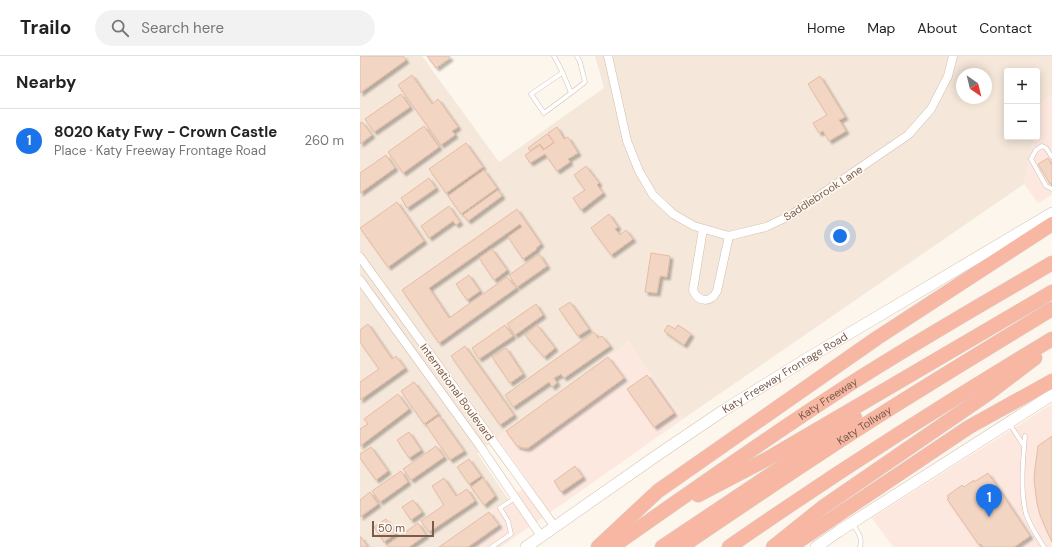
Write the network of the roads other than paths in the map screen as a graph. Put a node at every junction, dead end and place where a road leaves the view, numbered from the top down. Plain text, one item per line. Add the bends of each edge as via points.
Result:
1 (554, 56) edge
2 (577, 56) edge
3 (608, 56) edge
4 (953, 56) edge
5 (562, 73) junction
6 (571, 93) junction
7 (1052, 157) edge
8 (1052, 189) edge
9 (1052, 213) edge
10 (1052, 224) edge
11 (703, 229) junction
12 (729, 236) junction
13 (360, 257) edge
14 (1052, 263) edge
15 (360, 280) edge
16 (384, 290) junction
17 (1052, 292) edge
18 (372, 298) junction
19 (1052, 310) edge
20 (1002, 321) junction
21 (1052, 339) edge
22 (1052, 345) edge
23 (435, 362) junction
24 (424, 369) junction
25 (1052, 381) edge
26 (1052, 395) edge
27 (1008, 422) junction
28 (1025, 436) dead end
29 (490, 438) junction
30 (480, 446) junction
31 (1024, 446) junction
32 (520, 480) junction
33 (509, 488) junction
34 (515, 498) junction
35 (650, 521) junction
36 (851, 523) junction
37 (555, 526) junction
38 (541, 536) junction
39 (492, 547) edge
40 (526, 547) edge
41 (598, 547) edge
42 (612, 547) edge
43 (662, 547) edge
44 (681, 547) edge
45 (729, 547) edge
46 (772, 547) edge
47 (790, 547) edge
48 (816, 547) edge
49 (860, 547) edge
50 (1044, 547) edge

1 - 5 lane
2 - 6 lane via 584,82
3 - 11 street, Saddlebrook Lane via 627,141 639,171 653,195 673,214
4 - 12 street, Saddlebrook Lane via 948,76 931,109 908,135 791,215 766,227
5 - 6 lane
5 - 6 lane via 531,94 544,112
7 - 8 lane via 1042,146 1031,159 1046,186
9 - 37 main road, Katy Freeway Frontage Road via 737,402
10 - 41 highway via 877,338 658,491
11 - 12 street, Saddlebrook Lane
11 - 12 street via 693,290 702,300 709,299 717,291
13 - 16 street, International Boulevard
14 - 35 highway, Katy Freeway via 846,387
15 - 18 street, International Boulevard
16 - 18 street
16 - 23 street, International Boulevard
17 - 20 highway
18 - 24 street, International Boulevard
19 - 44 highway, Katy Tollway via 898,403
20 - 35 highway via 767,459
20 - 43 highway
21 - 45 highway via 932,412
22 - 46 highway via 989,393 824,507
23 - 24 street
23 - 29 street, International Boulevard
24 - 30 street, International Boulevard
25 - 47 highway via 969,427
26 - 27 main road
27 - 31 lane
27 - 36 main road
28 - 31 lane
29 - 30 street
29 - 32 street, International Boulevard
30 - 33 street, International Boulevard
31 - 50 lane via 1022,469 1026,513 1031,527
32 - 33 street
32 - 37 street, International Boulevard
33 - 34 street, International Boulevard
34 - 38 street, International Boulevard
34 - 39 lane via 500,508 508,521 511,534
35 - 42 highway, Katy Freeway
36 - 48 main road
36 - 49 lane via 861,536
37 - 38 main road, Katy Freeway Frontage Road
38 - 40 main road, Katy Freeway Frontage Road

